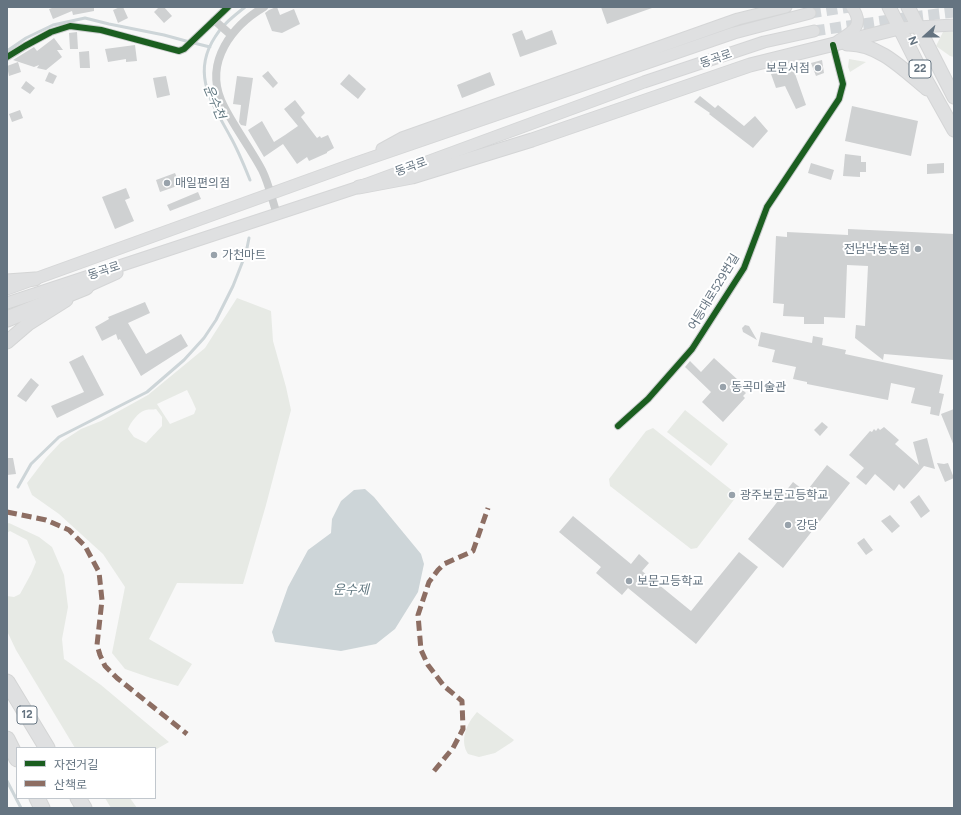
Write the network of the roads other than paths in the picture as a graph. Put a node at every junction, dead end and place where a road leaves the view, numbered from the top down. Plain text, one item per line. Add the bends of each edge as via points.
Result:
1 (228, 7) edge
2 (264, 7) edge
3 (786, 7) edge
4 (852, 7) edge
5 (889, 7) edge
6 (908, 7) edge
7 (810, 13) tunnel mouth
8 (216, 21) junction
9 (954, 25) edge
10 (918, 26) junction
11 (899, 28) junction
12 (814, 31) tunnel mouth
13 (229, 34) junction
14 (833, 45) junction
15 (7, 57) edge
16 (935, 96) junction
17 (954, 97) edge
18 (954, 130) edge
19 (354, 164) junction
20 (359, 187) junction
21 (270, 195) junction
22 (277, 214) junction
23 (161, 252) junction
24 (35, 279) junction
25 (7, 281) edge
26 (86, 287) junction
27 (7, 289) edge
28 (7, 303) edge
29 (7, 319) edge
30 (7, 342) edge
31 (618, 426) dead end
32 (7, 670) edge
33 (7, 682) edge
34 (20, 702) junction
35 (7, 739) edge
36 (46, 747) edge
37 (16, 757) edge
38 (38, 799) edge
39 (79, 799) edge
40 (42, 808) edge
41 (84, 808) edge

1 - 8 street
2 - 13 street
3 - 19 main road via 738,19 402,138
4 - 14 main road via 857,15 857,25
5 - 11 main road, 22
6 - 10 main road, 22
7 - 19 main road, 동곡로 via 734,33
8 - 13 street
8 - 15 street via 179,51 101,30 70,26 51,32
9 - 10 main road
10 - 11 main road
10 - 17 main road, 22
11 - 14 main road
11 - 16 main road, 22
12 - 20 main road, 동곡로 via 764,42 644,82
13 - 21 street via 218,58 216,87 263,172
14 - 16 main road via 850,44 877,50
14 - 20 main road via 750,65 532,140 412,176
14 - 31 street, 어등대로529번길 via 842,84 839,99 766,208 744,268 692,349 648,399
16 - 18 main road, 22
19 - 21 main road, 동곡로
20 - 22 main road, 동곡로
21 - 22 street
21 - 24 main road, 동곡로
22 - 23 main road, 동곡로
23 - 26 main road
23 - 28 main road, 동곡로
24 - 25 main road
24 - 27 main road, 동곡로
26 - 29 highway
26 - 30 main road via 28,324
32 - 34 highway
33 - 34 highway, 12
34 - 36 highway, 12
35 - 37 highway, 12
38 - 40 highway
39 - 41 highway

